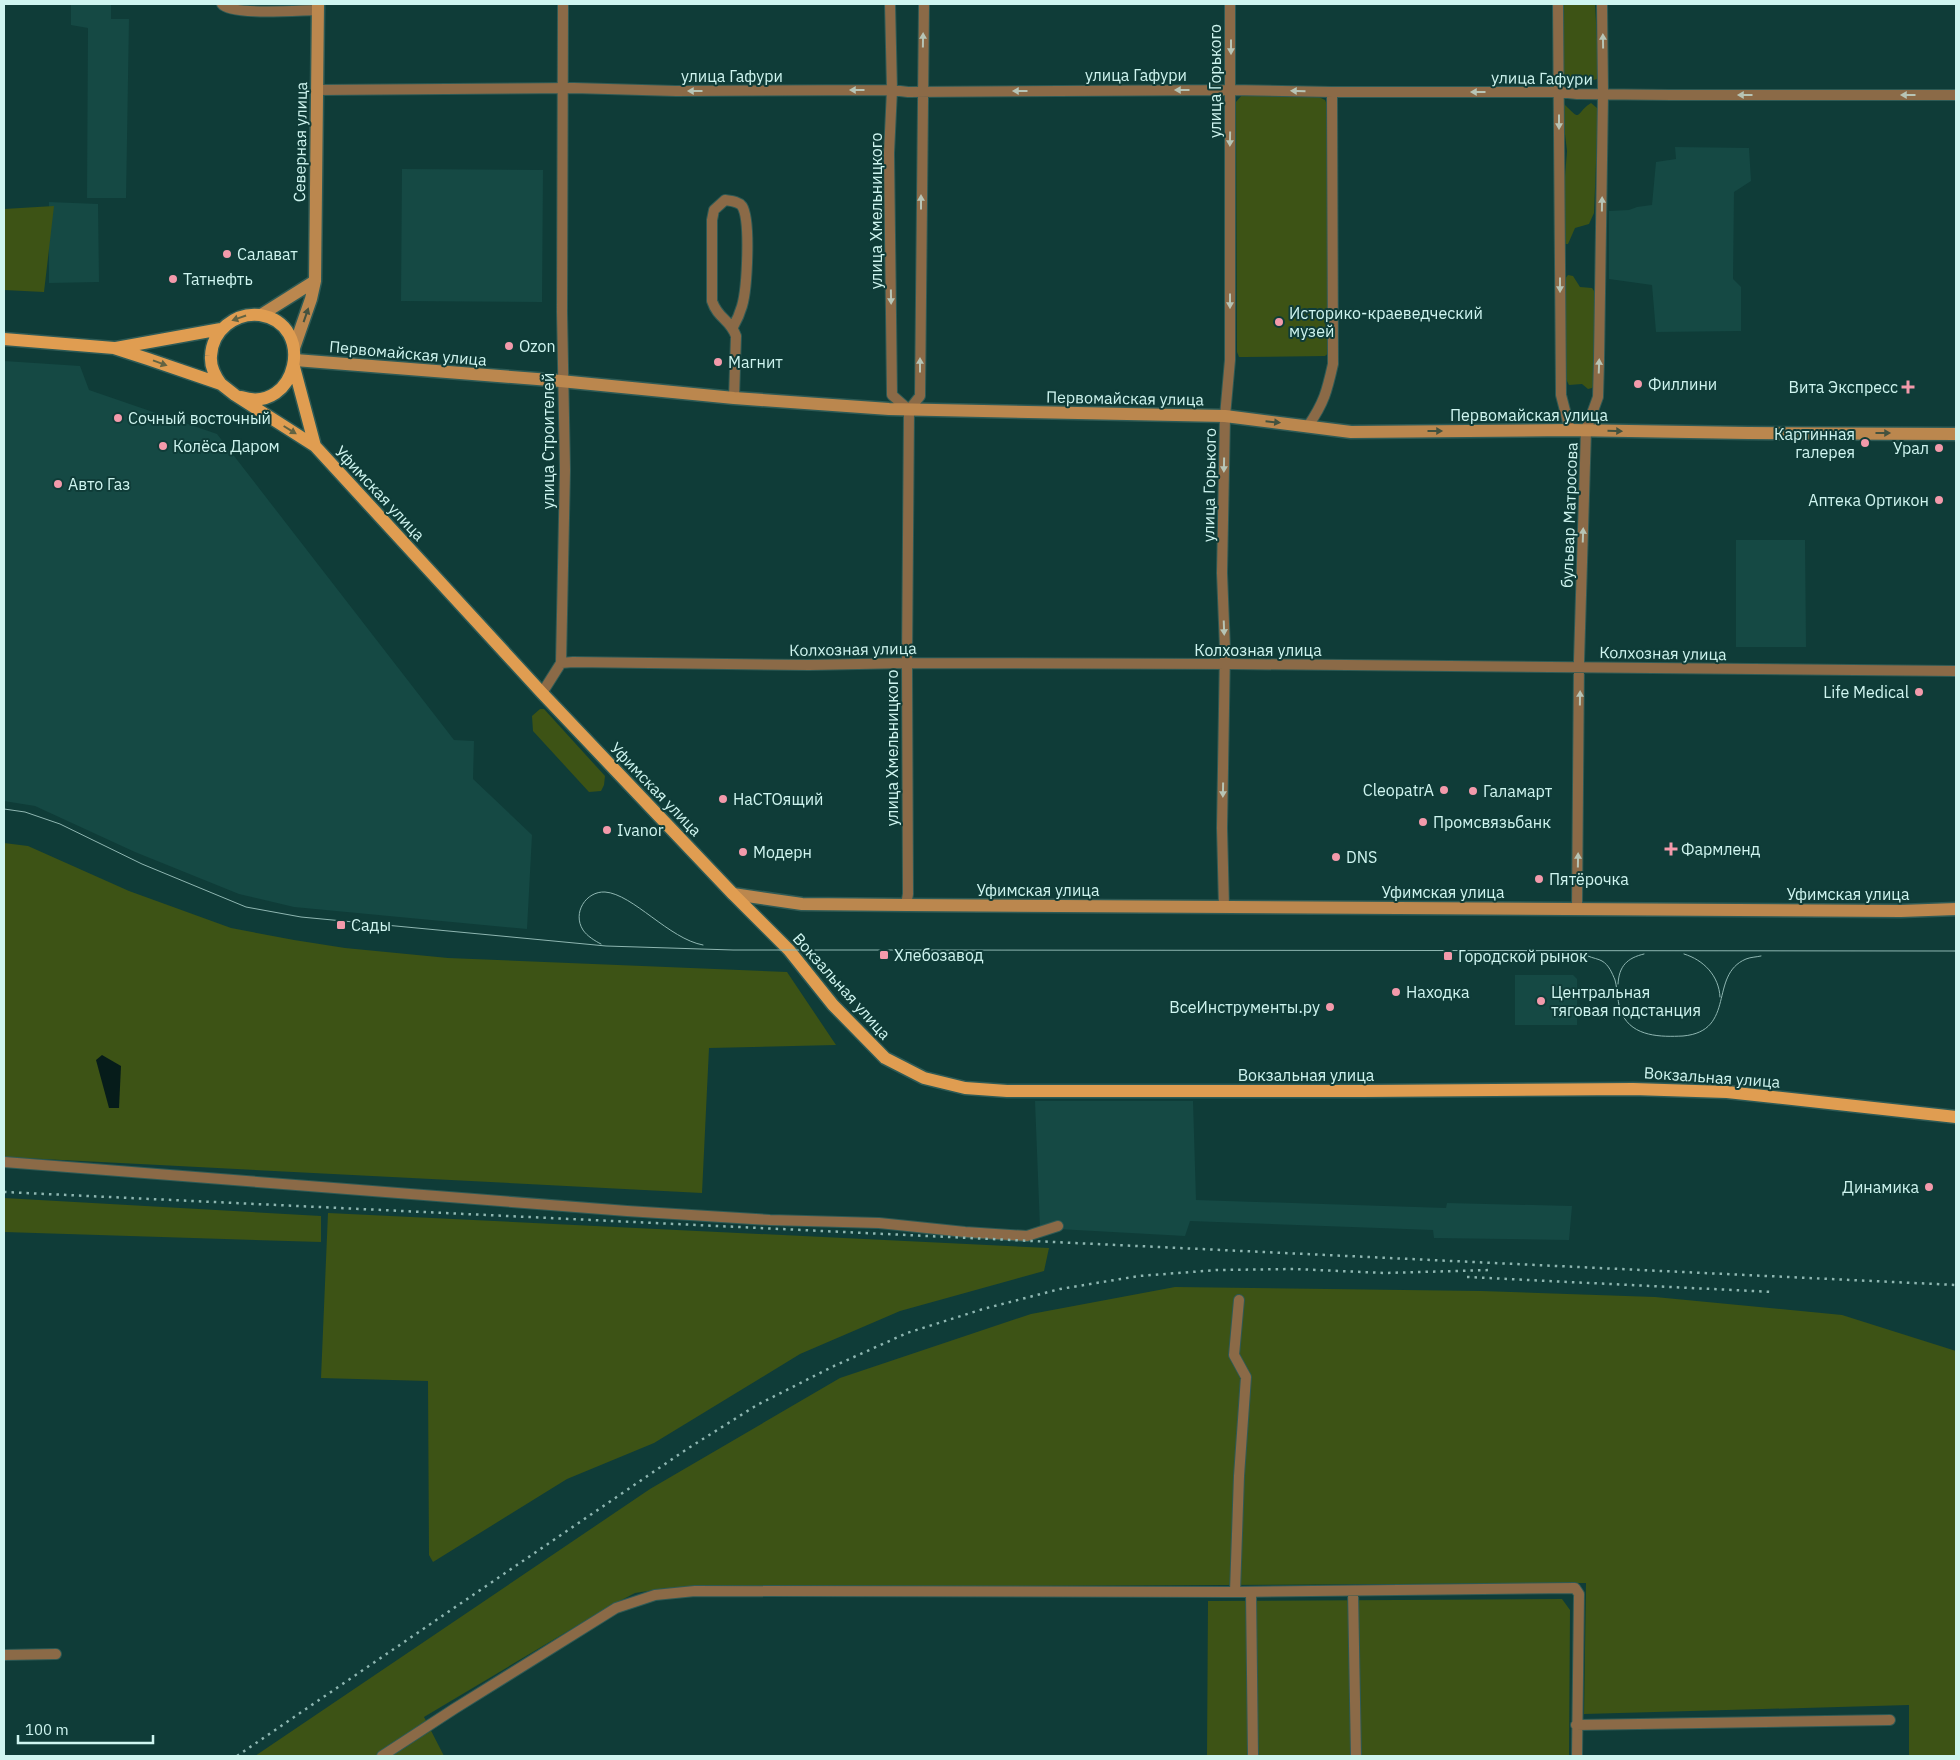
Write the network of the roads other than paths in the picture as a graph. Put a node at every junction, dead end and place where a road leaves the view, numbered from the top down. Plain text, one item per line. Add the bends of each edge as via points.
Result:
1 (222, 4) edge
2 (563, 4) edge
3 (890, 4) edge
4 (924, 4) edge
5 (1230, 4) edge
6 (1558, 4) edge
7 (1602, 4) edge
8 (318, 7) edge
9 (563, 89) junction
10 (317, 90) junction
11 (892, 90) junction
12 (1231, 90) junction
13 (922, 92) junction
14 (1332, 92) junction
15 (1559, 92) junction
16 (1603, 94) junction
17 (1956, 95) edge
18 (314, 281) junction
19 (261, 315) junction
20 (733, 327) junction
21 (221, 329) junction
22 (4, 339) edge
23 (114, 348) junction
24 (294, 358) junction
25 (564, 382) junction
26 (221, 384) junction
27 (234, 395) junction
28 (734, 398) junction
29 (909, 410) junction
30 (1225, 416) junction
31 (1308, 426) junction
32 (1570, 430) junction
33 (1586, 430) junction
34 (1956, 434) edge
35 (315, 446) junction
36 (907, 663) junction
37 (561, 664) junction
38 (1225, 665) junction
39 (1580, 668) junction
40 (1956, 671) edge
41 (542, 693) junction
42 (733, 894) junction
43 (906, 905) junction
44 (1224, 907) junction
45 (1577, 909) junction
46 (1956, 909) edge
47 (1956, 1117) edge
48 (4, 1162) edge
49 (1058, 1226) dead end
50 (1239, 1300) dead end
51 (1353, 1591) junction
52 (1235, 1592) junction
53 (1251, 1592) junction
54 (56, 1654) dead end
55 (4, 1655) edge
56 (1890, 1720) dead end
57 (1576, 1725) junction
58 (382, 1756) edge
59 (1254, 1756) edge
60 (1356, 1756) edge
61 (1577, 1756) edge

1 - 8 street via 232,10
2 - 9 street, улица Строителей
3 - 11 street, улица Хмельницкого
13 -> 4 street, улица Хмельницкого
5 -> 12 street, улица Горького
6 - 15 street, бульвар Матросова
16 -> 7 street, бульвар Матросова
8 - 10 street, Северная улица
9 - 10 street, улица Гафури
11 -> 9 street, улица Гафури
9 - 25 street, улица Строителей
10 - 18 street, Северная улица
11 - 13 street, улица Гафури
11 -> 29 street, улица Хмельницкого via 889,162 892,395
12 -> 13 street, улица Гафури
14 -> 12 street, улица Гафури
12 -> 30 street, улица Горького via 1230,360
29 -> 13 street, улица Хмельницкого via 920,396
15 -> 14 street, улица Гафури
14 - 31 street via 1333,364 1327,394
15 - 16 street, улица Гафури
15 -> 32 street, бульвар Матросова via 1561,395
17 -> 16 street, улица Гафури
33 -> 16 street, бульвар Матросова via 1598,397
18 - 19 street
24 -> 18 street, Северная улица
19 -> 21 main road via 246,315
19 - 24 main road via 272,319 290,337
20 - 20 street via 716,312 712,301 712,220 714,210 725,200 741,204 746,226 745,291 741,311
20 - 28 street via 736,336
21 - 23 main road
21 - 26 main road via 213,342 211,357 213,372
22 - 23 main road
23 -> 26 main road
24 - 25 street, Первомайская улица
24 - 27 main road via 289,378 271,395 246,399
24 - 35 main road
25 - 28 street, Первомайская улица
25 - 37 street, улица Строителей
26 - 27 main road
27 -> 35 main road
28 - 29 street, Первомайская улица
29 - 30 street, Первомайская улица
29 - 36 street, улица Хмельницкого
30 -> 31 street, Первомайская улица
30 -> 38 street, улица Горького via 1222,573
31 -> 32 street, Первомайская улица via 1350,432
32 - 33 street, Первомайская улица
33 -> 34 street, Первомайская улица
39 -> 33 street, бульвар Матросова
35 - 41 main road, Уфимская улица
36 - 37 street, Колхозная улица
36 - 38 street, Колхозная улица
36 - 43 street, улица Хмельницкого
37 - 41 street
38 - 39 street, Колхозная улица
38 -> 44 street, улица Горького
39 - 40 street, Колхозная улица
45 -> 39 street, бульвар Матросова
41 - 42 main road, Уфимская улица
42 - 43 street, Уфимская улица via 802,904
42 - 47 main road, Вокзальная улица via 789,950 833,1005 885,1058 924,1078 965,1088 1016,1091 1633,1088 1727,1092
43 - 44 street, Уфимская улица
44 - 45 street, Уфимская улица
45 - 46 street, Уфимская улица
48 - 49 street via 627,1211 879,1223 1018,1236
50 - 52 street via 1234,1355 1246,1377
51 - 53 street
51 - 57 street via 1574,1588 1579,1594
51 - 60 street
52 - 53 street
52 - 58 street via 695,1591 655,1595 616,1608
53 - 59 street
54 - 55 street
56 - 57 street
57 - 61 street

